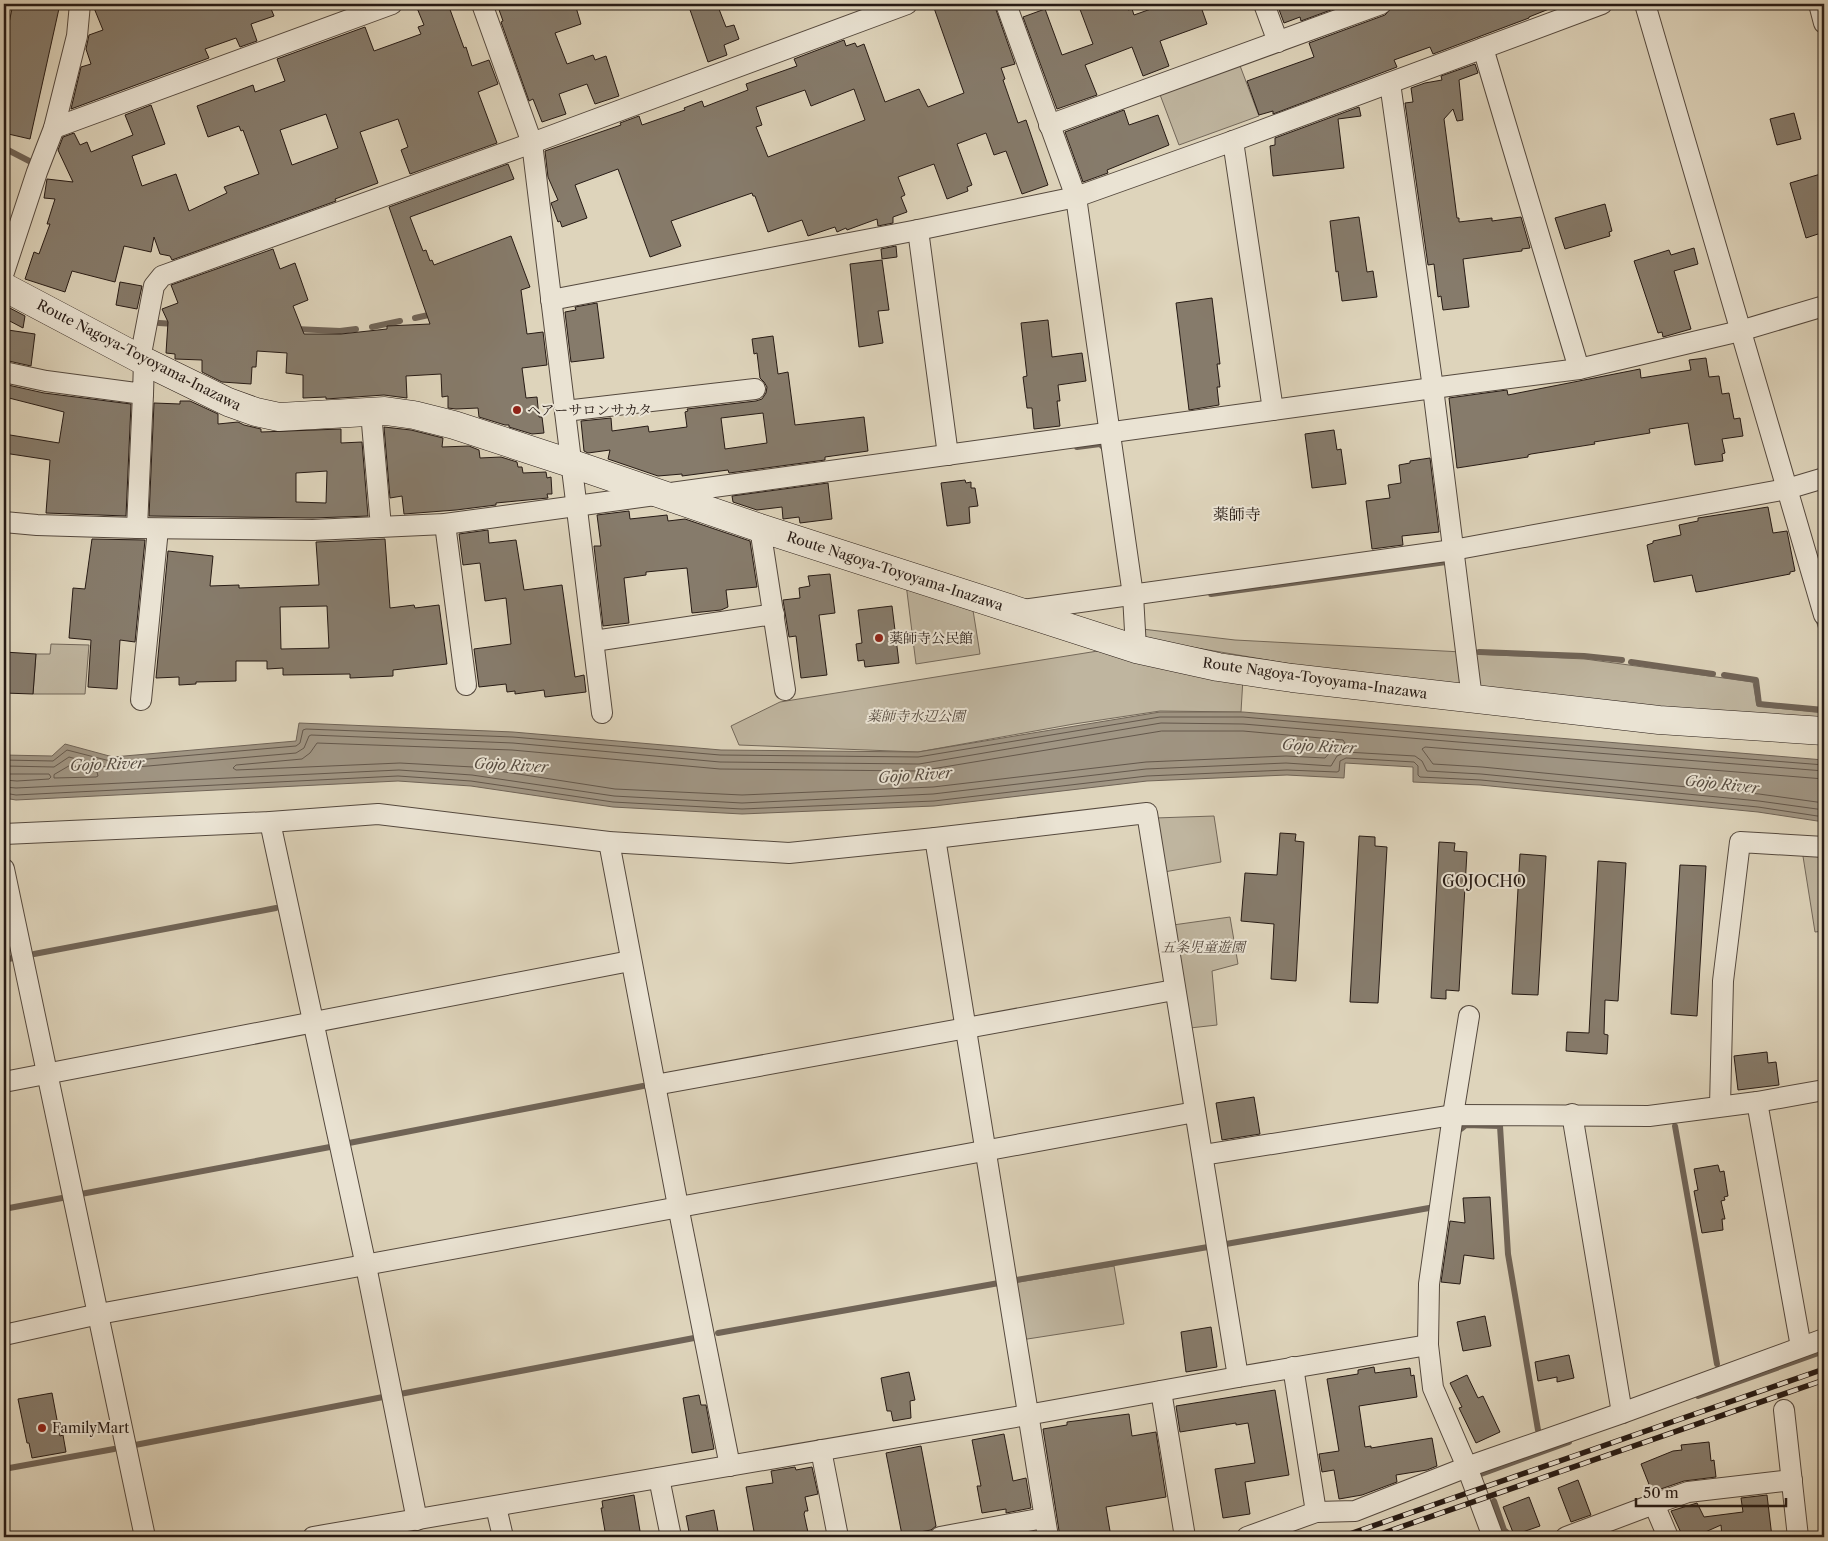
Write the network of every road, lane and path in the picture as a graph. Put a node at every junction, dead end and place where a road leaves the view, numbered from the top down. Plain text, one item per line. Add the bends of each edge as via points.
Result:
1 (80, 4) edge
2 (392, 4) edge
3 (482, 4) edge
4 (907, 4) edge
5 (1006, 4) edge
6 (1264, 4) edge
7 (1381, 4) edge
8 (1602, 4) edge
9 (1645, 4) edge
10 (1819, 4) edge
11 (1824, 23) edge
12 (1278, 42) junction
13 (1483, 48) junction
14 (1390, 83) junction
15 (1049, 126) junction
16 (54, 128) junction
17 (1232, 141) junction
18 (532, 143) junction
19 (1076, 197) junction
20 (918, 230) junction
21 (4, 272) edge
22 (4, 287) edge
23 (551, 300) junction
24 (1824, 306) edge
25 (1740, 331) junction
26 (142, 360) junction
27 (1579, 370) junction
28 (4, 372) edge
29 (1433, 388) junction
30 (755, 389) dead end
31 (143, 394) junction
32 (1273, 410) junction
33 (371, 412) junction
34 (565, 412) junction
35 (1109, 432) junction
36 (948, 455) junction
37 (570, 463) junction
38 (1824, 478) edge
39 (1787, 488) junction
40 (661, 495) junction
41 (577, 506) junction
42 (4, 522) edge
43 (445, 524) junction
44 (381, 527) junction
45 (137, 528) junction
46 (760, 528) junction
47 (158, 529) junction
48 (1453, 550) junction
49 (1133, 595) junction
50 (1020, 611) junction
51 (774, 614) junction
52 (1824, 615) edge
53 (594, 641) junction
54 (1136, 649) junction
55 (466, 685) dead end
56 (785, 690) dead end
57 (1472, 699) junction
58 (141, 700) dead end
59 (602, 713) dead end
60 (1824, 731) edge
61 (270, 822) junction
62 (4, 834) edge
63 (935, 838) junction
64 (609, 842) junction
65 (1824, 847) edge
66 (4, 868) edge
67 (630, 961) junction
68 (1174, 990) junction
69 (1469, 1016) dead end
70 (312, 1022) junction
71 (966, 1028) junction
72 (47, 1074) junction
73 (4, 1082) edge
74 (655, 1085) junction
75 (1824, 1090) edge
76 (1757, 1102) junction
77 (1720, 1106) junction
78 (1195, 1112) junction
79 (1572, 1114) junction
80 (1453, 1115) junction
81 (986, 1150) junction
82 (1204, 1155) junction
83 (678, 1206) junction
84 (366, 1266) junction
85 (99, 1314) junction
86 (4, 1334) edge
87 (1824, 1338) edge
88 (1428, 1345) junction
89 (1801, 1347) junction
90 (1294, 1368) junction
91 (1238, 1377) junction
92 (1161, 1391) junction
93 (1784, 1410) dead end
94 (1622, 1413) junction
95 (1027, 1415) junction
96 (821, 1450) junction
97 (730, 1466) junction
98 (1467, 1467) junction
99 (659, 1478) junction
100 (1792, 1480) junction
101 (1654, 1504) junction
102 (496, 1507) junction
103 (1316, 1512) junction
104 (1044, 1518) junction
105 (417, 1520) junction
106 (146, 1537) edge
107 (313, 1537) edge
108 (503, 1537) edge
109 (671, 1537) edge
110 (838, 1537) edge
111 (940, 1537) edge
112 (1048, 1537) edge
113 (1185, 1537) edge
114 (1247, 1537) edge
115 (1493, 1537) edge
116 (1566, 1537) edge
117 (1668, 1537) edge
118 (1798, 1537) edge

1 - 16 street via 77,36
2 - 16 street
3 - 18 street
4 - 18 street
5 - 15 street
6 - 12 street
7 - 12 street
8 - 13 street
9 - 25 street
10 - 11 street
12 - 15 street
13 - 14 street
13 - 27 street
14 - 17 street
14 - 29 street
15 - 19 street
16 - 21 street
17 - 19 street
17 - 32 street
18 - 23 street
18 - 26 street via 162,276 154,286
19 - 20 street
19 - 35 street
20 - 23 street
20 - 36 street
22 - 26 main road, Route Nagoya-Toyoyama-Inazawa
23 - 34 street
24 - 25 street
25 - 27 street
25 - 39 street
26 - 31 street
26 - 33 main road, Route Nagoya-Toyoyama-Inazawa via 228,402 256,412 279,417
27 - 29 street
28 - 31 street
29 - 32 street
29 - 48 street
30 - 34 street
31 - 45 street
32 - 35 street
33 - 37 main road, Route Nagoya-Toyoyama-Inazawa via 414,415 454,425
33 - 44 street
34 - 37 street
35 - 36 street
35 - 49 street
36 - 40 street
37 - 40 main road, Route Nagoya-Toyoyama-Inazawa
37 - 41 street
38 - 39 street
39 - 48 street
39 - 52 street
40 - 41 street
40 - 46 main road, Route Nagoya-Toyoyama-Inazawa
41 - 43 street
41 - 53 street
42 - 45 street
43 - 44 street
43 - 55 street
44 - 47 street
45 - 47 street
46 - 50 main road, Route Nagoya-Toyoyama-Inazawa
46 - 51 street
47 - 58 street
48 - 49 street
48 - 57 street
49 - 50 street
49 - 54 street
50 - 54 main road, Route Nagoya-Toyoyama-Inazawa
51 - 53 street
51 - 56 street
53 - 59 street
54 - 57 main road, Route Nagoya-Toyoyama-Inazawa via 1227,669
57 - 60 main road, Route Nagoya-Toyoyama-Inazawa via 1658,720
61 - 62 street
61 - 64 street via 378,814
61 - 70 street
63 - 64 street via 789,853
63 - 68 street via 1147,813
63 - 71 street
64 - 67 street
65 - 77 street via 1740,842 1723,981
66 - 72 street
67 - 70 street
67 - 74 street
68 - 71 street
68 - 78 street
69 - 80 street
70 - 72 street
70 - 84 street
71 - 74 street
71 - 81 street
72 - 73 street
72 - 85 street
74 - 83 street
75 - 76 street
76 - 77 street
76 - 89 street
77 - 79 street via 1649,1116
78 - 81 street
78 - 82 street
79 - 80 street
79 - 94 street
80 - 82 street
80 - 88 street via 1429,1284
81 - 83 street
81 - 95 street
82 - 91 street
83 - 84 street
83 - 97 street
84 - 85 street
84 - 105 street
85 - 86 street
85 - 106 street
87 - 89 street
88 - 90 street
88 - 98 street via 1433,1388
89 - 94 street
90 - 91 street
90 - 103 street
91 - 92 street
92 - 95 street
92 - 113 street
93 - 100 street
94 - 98 street
95 - 96 street
95 - 104 street
96 - 97 street
96 - 110 street
97 - 99 street
98 - 103 street via 1355,1511
98 - 115 street
99 - 102 street
99 - 109 street
100 - 101 street via 1688,1492
100 - 118 street
101 - 116 street
101 - 117 street
102 - 105 street
102 - 108 street
103 - 114 street
104 - 111 street
104 - 112 street
105 - 107 street

